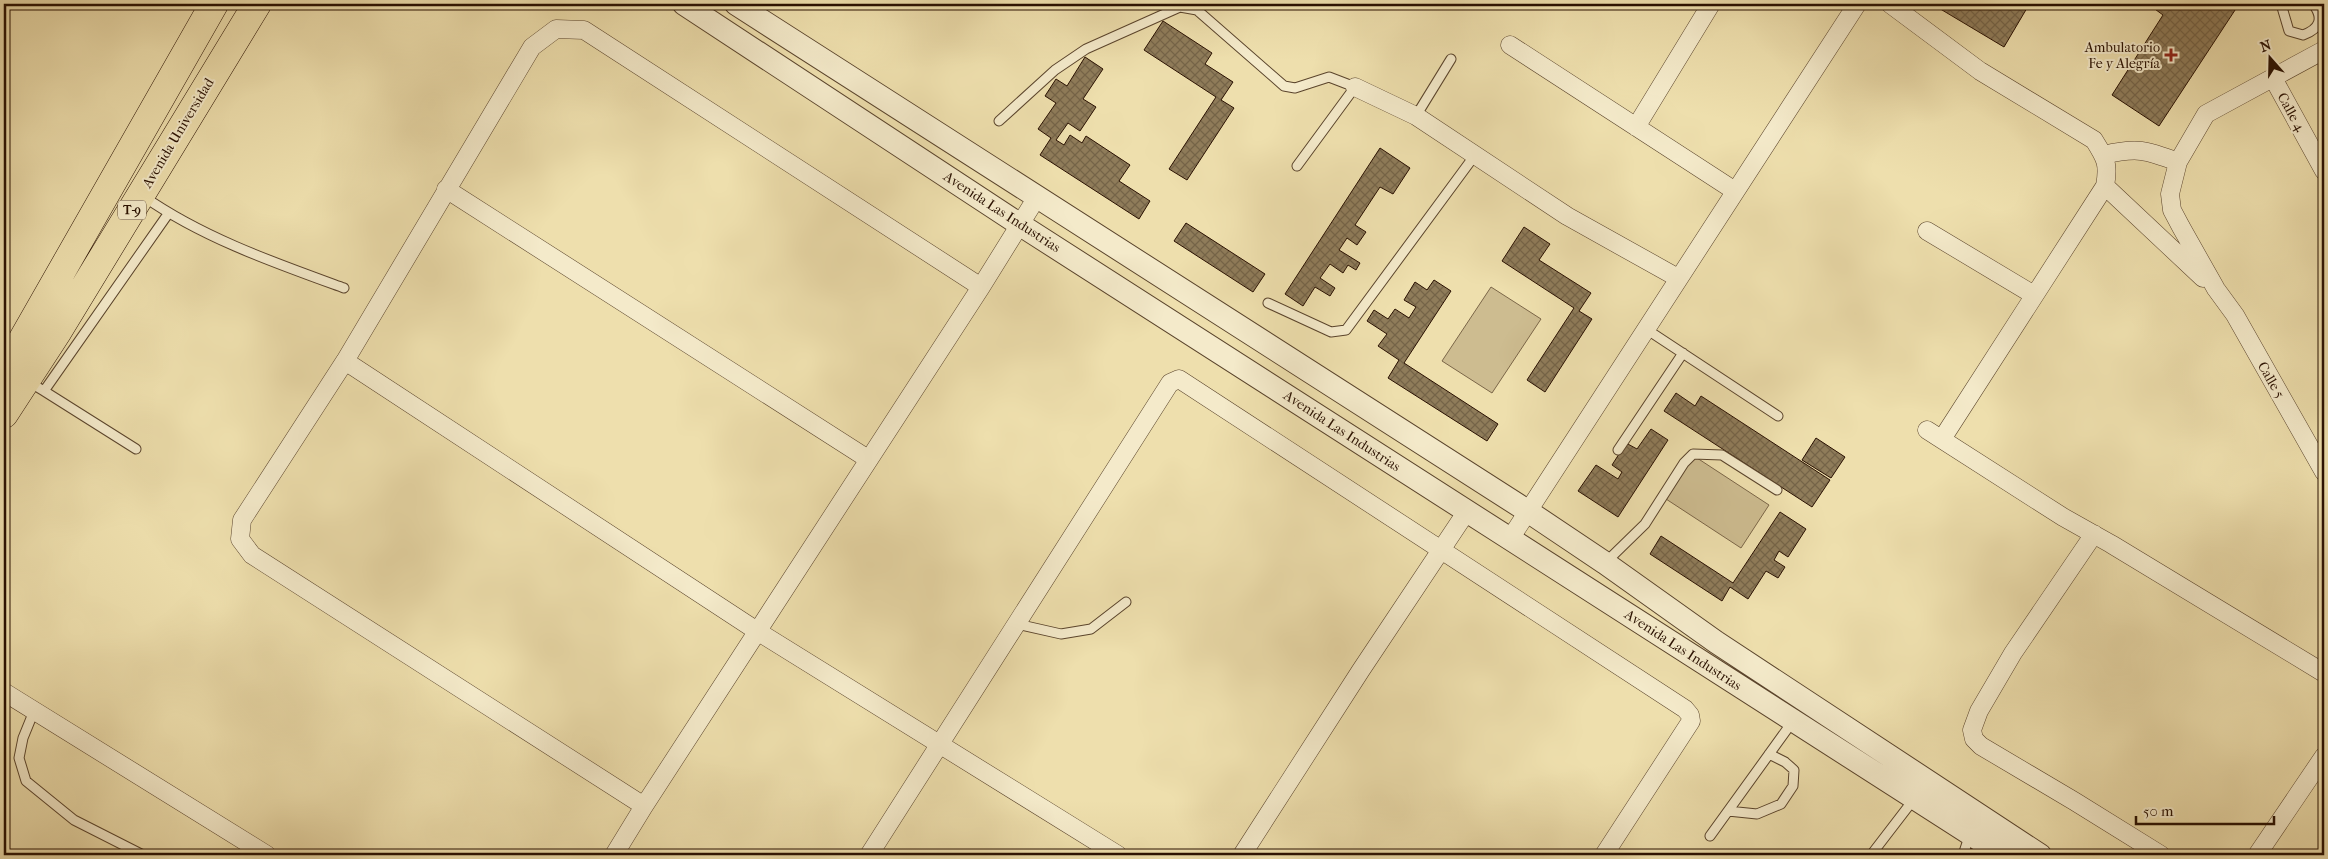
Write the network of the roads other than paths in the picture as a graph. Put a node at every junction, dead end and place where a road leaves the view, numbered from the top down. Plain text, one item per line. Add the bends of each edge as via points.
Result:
1 (214, 4) edge
2 (257, 4) edge
3 (684, 4) edge
4 (736, 4) edge
5 (1711, 4) edge
6 (1856, 4) edge
7 (1890, 4) edge
8 (2281, 4) edge
9 (2313, 4) edge
10 (1510, 45) dead end
11 (2324, 50) edge
12 (1451, 59) dead end
13 (2272, 78) junction
14 (1355, 87) junction
15 (1416, 116) junction
16 (999, 121) dead end
17 (1636, 127) junction
18 (2104, 155) junction
19 (1475, 156) junction
20 (2178, 162) junction
21 (1297, 166) dead end
22 (2324, 171) edge
23 (2105, 186) junction
24 (446, 189) junction
25 (1735, 191) junction
26 (141, 194) junction
27 (1037, 197) junction
28 (168, 214) junction
29 (1019, 224) junction
30 (1927, 231) dead end
31 (1678, 278) junction
32 (982, 287) junction
33 (344, 288) dead end
34 (2216, 289) junction
35 (2034, 296) junction
36 (1268, 303) dead end
37 (1646, 329) junction
38 (1683, 353) junction
39 (345, 361) junction
40 (25, 381) edge
41 (4, 414) edge
42 (1778, 416) dead end
43 (136, 449) dead end
44 (1618, 450) dead end
45 (868, 459) junction
46 (2324, 472) edge
47 (1776, 490) dead end
48 (1467, 511) junction
49 (1529, 512) junction
50 (2094, 534) junction
51 (1510, 539) junction
52 (1440, 550) junction
53 (1605, 563) junction
54 (1126, 602) dead end
55 (1017, 624) junction
56 (758, 631) junction
57 (2324, 674) edge
58 (4, 692) edge
59 (34, 712) junction
60 (1793, 721) junction
61 (940, 746) junction
62 (1769, 754) junction
63 (2324, 756) edge
64 (1914, 799) junction
65 (644, 806) junction
66 (1728, 811) junction
67 (1970, 834) junction
68 (1710, 836) dead end
69 (143, 855) edge
70 (267, 855) edge
71 (614, 855) edge
72 (869, 855) edge
73 (1118, 855) edge
74 (1242, 855) edge
75 (1604, 855) edge
76 (1871, 855) edge
77 (1963, 855) edge
78 (2003, 855) edge
79 (2040, 855) edge
80 (2161, 855) edge
81 (2257, 855) edge

1 - 40 main road, Avenida Universidad / T-9
2 - 26 main road, Avenida Universidad / T-9
3 - 29 street, Avenida Las Industrias
4 - 27 street, Avenida Las Industrias
5 - 17 street
6 - 25 street
7 - 18 street via 1980,71 2094,140
8 - 9 lane via 2289,31 2303,35 2317,28 2320,20
10 - 17 street
11 - 13 street
12 - 15 lane
13 - 20 street via 2206,114
13 - 22 street, Calle 4
14 - 15 street
14 - 16 lane via 1329,77 1295,88 1284,86 1197,10 1180,7 1086,49 1055,70
14 - 21 lane
15 - 19 street
17 - 25 street
18 - 20 street via 2127,150 2147,151
18 - 23 street via 2109,169
19 - 31 street via 1567,216
19 - 36 lane via 1346,330 1331,332
20 - 34 street via 2170,194 2172,210
23 - 34 street
23 - 35 street
24 - 32 street via 532,47 556,29 584,30
24 - 39 street
24 - 45 street
25 - 31 street
26 - 28 lane
26 - 40 main road, Avenida Universidad / T-9
27 - 29 street
27 - 49 street, Avenida Las Industrias
28 - 33 lane via 264,259
28 - 40 lane
29 - 32 street
29 - 48 street, Avenida Las Industrias
30 - 35 street
31 - 37 street
32 - 45 street
34 - 46 street, Calle 5
35 - 50 street via 1935,434
37 - 38 lane
37 - 49 street
38 - 42 lane
38 - 44 lane
39 - 56 street
39 - 65 street via 242,520 240,539 252,555
40 - 41 main road, Avenida Universidad / T-9
40 - 43 lane
45 - 56 street
47 - 53 lane via 1722,454 1693,454 1645,524
48 - 51 street, Avenida Las Industrias
48 - 52 street
49 - 51 street
49 - 53 street, Avenida Las Industrias
50 - 57 street
50 - 80 street via 2013,653 1972,730 1981,746
51 - 60 street, Avenida Las Industrias
52 - 55 street via 1179,380 1170,383
52 - 74 street
52 - 75 street via 1690,715 1691,721
53 - 79 street, Avenida Las Industrias via 1716,642
54 - 55 lane via 1091,629 1061,634
55 - 61 street
56 - 61 street
56 - 65 street
58 - 59 street
59 - 69 lane via 19,758 26,781 74,820
59 - 70 street
60 - 62 lane
60 - 64 street, Avenida Las Industrias
61 - 72 street
61 - 73 street
62 - 66 lane
62 - 66 lane via 1794,770 1792,786 1782,804 1757,814
63 - 81 street
64 - 67 street, Avenida Las Industrias
64 - 76 lane
65 - 71 street
66 - 68 lane
67 - 77 lane
67 - 78 street, Avenida Las Industrias

